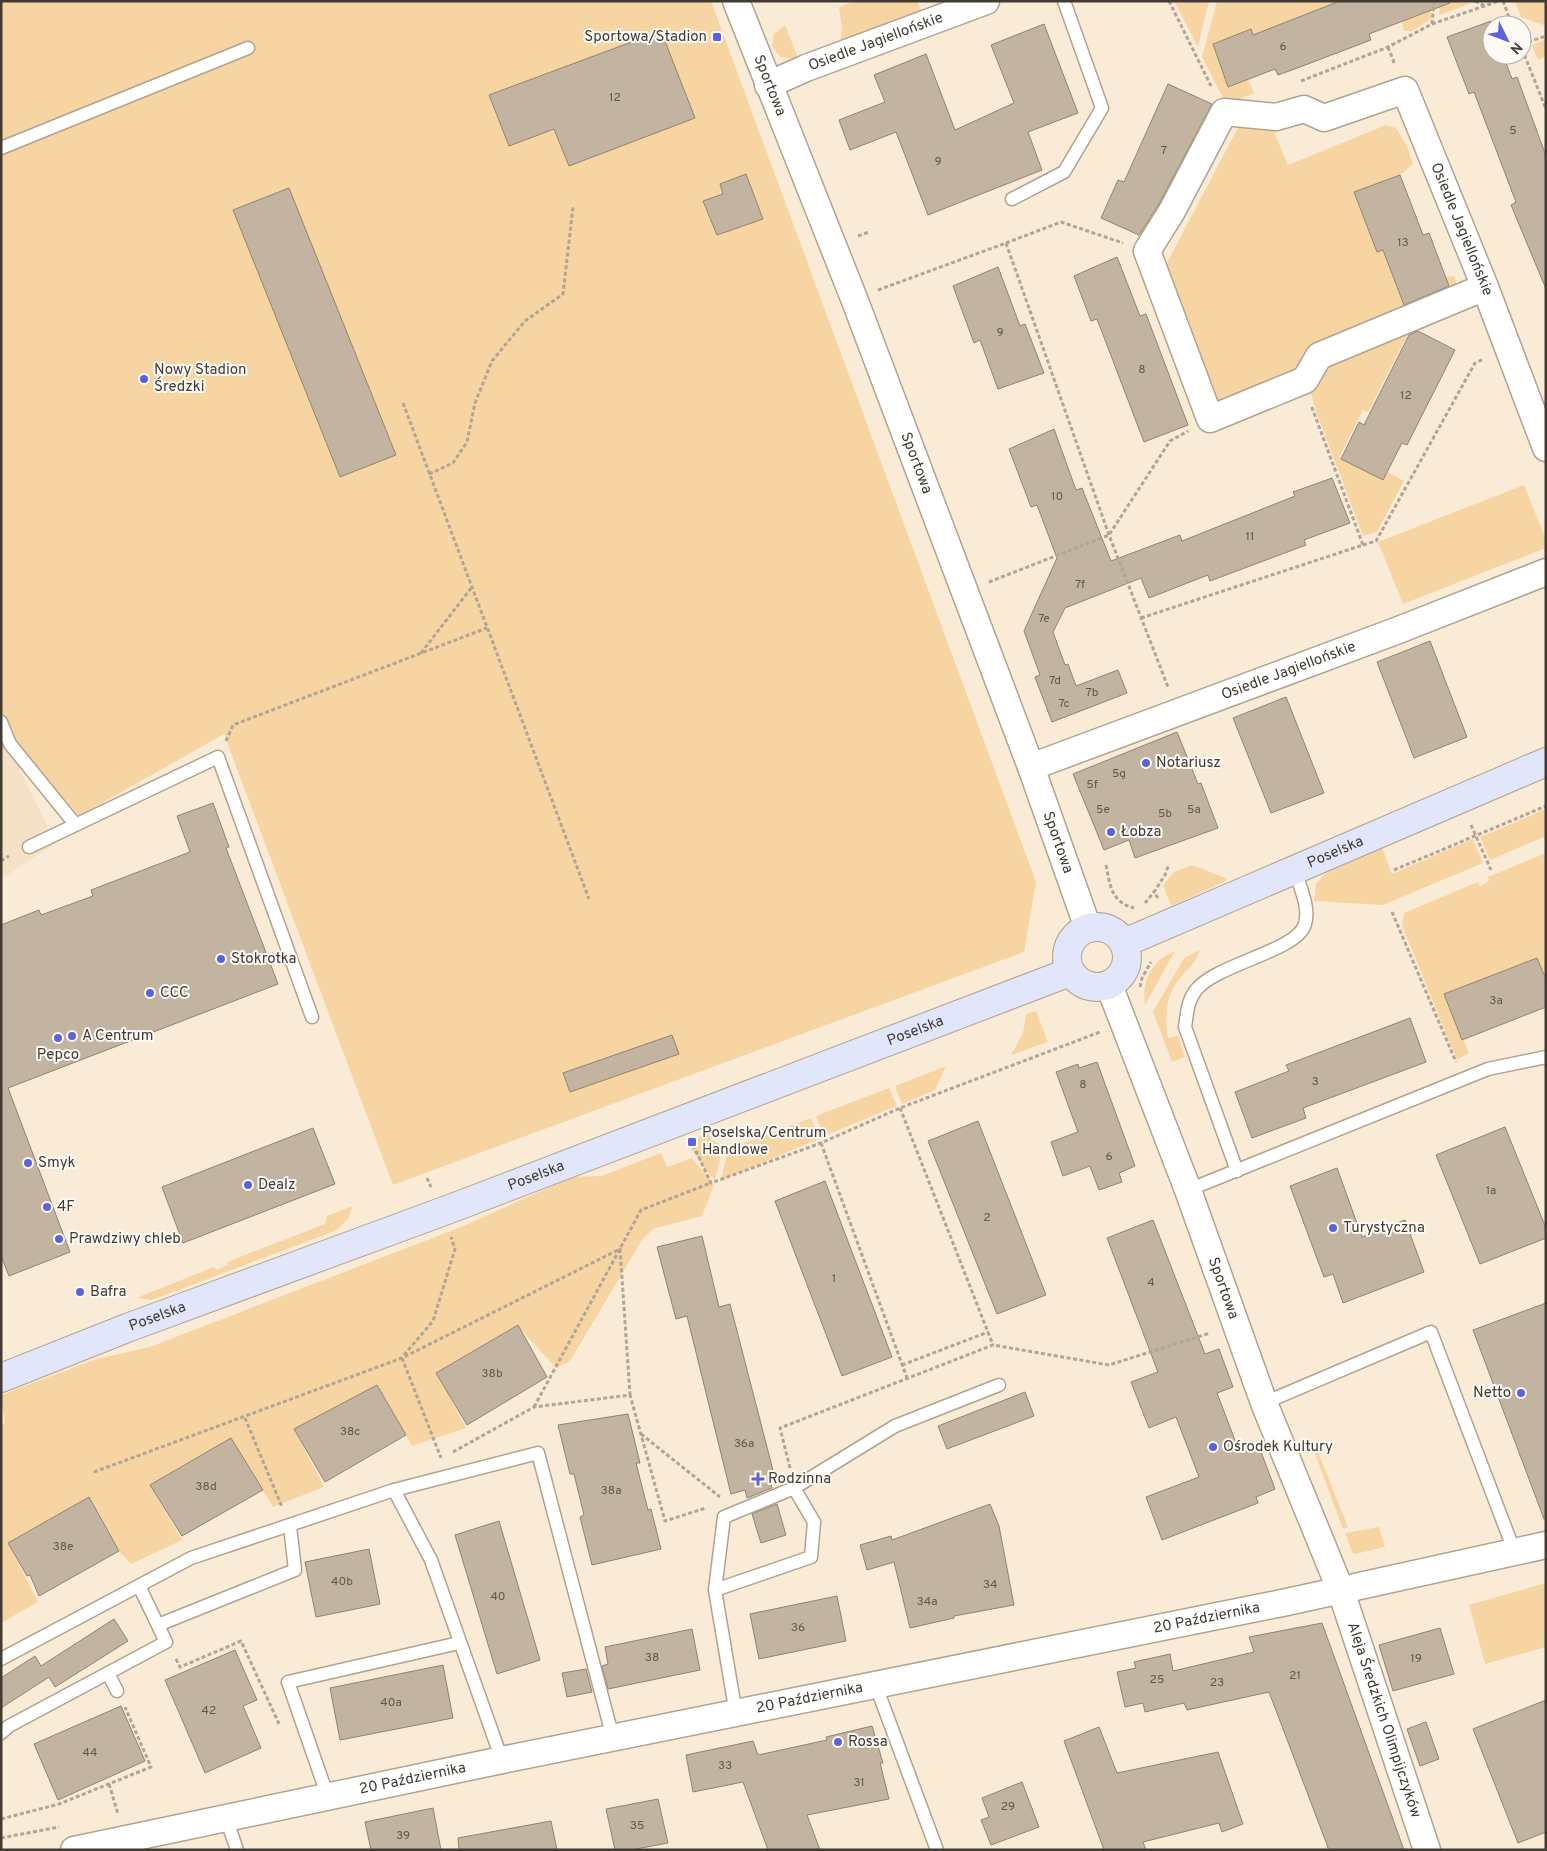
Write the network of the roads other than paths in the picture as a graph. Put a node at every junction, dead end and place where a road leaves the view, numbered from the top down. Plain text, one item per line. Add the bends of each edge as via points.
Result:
1 (736, 1) edge
2 (986, 1) edge
3 (1064, 1) edge
4 (248, 48) dead end
5 (768, 85) junction
6 (1, 148) edge
7 (1012, 199) dead end
8 (1485, 287) junction
9 (1546, 448) edge
10 (1546, 572) edge
11 (1, 722) edge
12 (1546, 762) edge
13 (1031, 767) junction
14 (75, 824) junction
15 (28, 847) dead end
16 (1296, 871) junction
17 (1088, 928) junction
18 (1124, 943) junction
19 (1070, 972) junction
20 (1109, 985) junction
21 (312, 1017) dead end
22 (1546, 1057) edge
23 (1237, 1171) junction
24 (1188, 1190) junction
25 (3, 1371) edge
26 (999, 1386) dead end
27 (1264, 1403) junction
28 (794, 1488) junction
29 (394, 1490) junction
30 (290, 1526) junction
31 (1546, 1545) edge
32 (1515, 1553) junction
33 (138, 1586) junction
34 (715, 1590) junction
35 (1341, 1591) junction
36 (158, 1625) junction
37 (459, 1643) junction
38 (1, 1659) edge
39 (108, 1673) junction
40 (876, 1686) junction
41 (120, 1697) road end
42 (736, 1714) junction
43 (1, 1733) edge
44 (613, 1738) junction
45 (502, 1760) junction
46 (328, 1797) junction
47 (226, 1818) junction
48 (74, 1850) edge
49 (237, 1850) edge
50 (937, 1850) edge
51 (1426, 1850) edge

1 - 5 street, Sportowa
2 - 5 street, Osiedle Jagiellońskie
3 - 7 lane via 1102,108 1064,172
4 - 6 lane
5 - 13 street, Sportowa via 855,301
8 - 8 street, Osiedle Jagiellońskie via 1319,356 1305,380 1210,419 1147,252 1224,112 1276,117 1304,110 1324,118 1405,90
8 - 9 street, Osiedle Jagiellońskie
10 - 13 street, Osiedle Jagiellońskie via 1387,635
11 - 14 lane via 10,744
12 - 16 street, Poselska
13 - 17 street, Sportowa
14 - 15 lane
14 - 21 lane via 218,757
16 - 18 street, Poselska
16 - 23 lane via 1306,909 1305,925 1291,941 1211,977 1195,991 1188,1005 1185,1027
17 - 18 street via 1109,929
17 - 19 street via 1076,934 1068,946 1066,959
18 - 20 street via 1128,955 1126,968
19 - 20 street via 1087,986
19 - 25 street, Poselska via 455,1207
20 - 24 street, Sportowa
22 - 23 lane via 1488,1069
23 - 24 lane
24 - 27 street, Sportowa
26 - 28 lane via 895,1426
27 - 32 lane via 1431,1332
27 - 35 street, Sportowa
28 - 34 lane via 724,1517
28 - 34 lane via 814,1522 811,1557
29 - 30 lane
29 - 37 lane via 431,1560
29 - 44 lane via 538,1453
30 - 33 lane via 191,1558
30 - 36 lane via 295,1570
31 - 32 street, 20 Października
32 - 35 street, 20 Października
33 - 36 lane
33 - 38 lane
34 - 42 lane
35 - 40 street, 20 Października
35 - 51 street, Aleja Średzkich Olimpijczyków
36 - 39 lane via 166,1642
37 - 45 lane
37 - 46 lane via 288,1682
39 - 41 lane
39 - 43 lane
40 - 42 street, 20 Października
40 - 50 lane
42 - 44 street, 20 Października
44 - 45 street, 20 Października
45 - 46 street, 20 Października
46 - 47 street, 20 Października
47 - 48 street, 20 Października
47 - 49 lane

